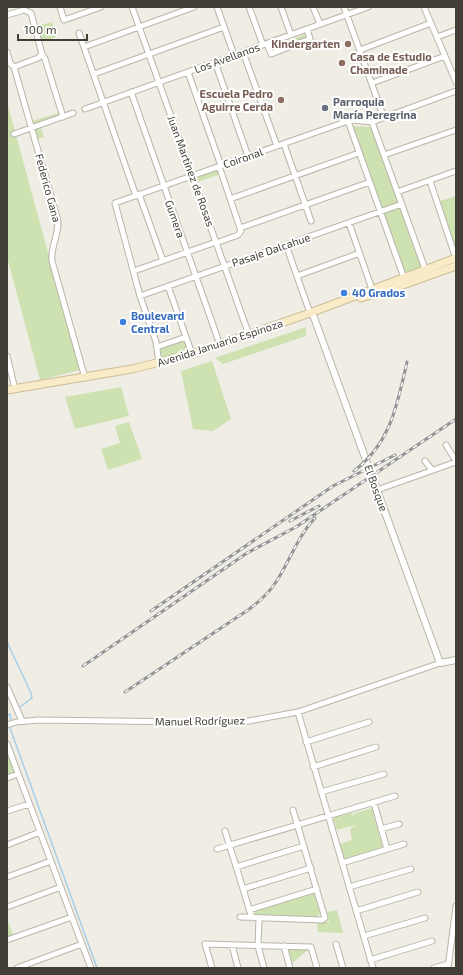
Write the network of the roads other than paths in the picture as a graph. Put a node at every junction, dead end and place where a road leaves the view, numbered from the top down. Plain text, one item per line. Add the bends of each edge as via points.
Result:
1 (60, 7) edge
2 (101, 7) edge
3 (132, 7) edge
4 (194, 7) edge
5 (217, 7) edge
6 (249, 7) edge
7 (281, 7) edge
8 (314, 7) edge
9 (344, 7) edge
10 (368, 7) edge
11 (424, 7) edge
12 (7, 15) edge
13 (347, 15) junction
14 (431, 23) junction
15 (320, 24) junction
16 (139, 27) junction
17 (224, 27) junction
18 (307, 29) junction
19 (456, 30) edge
20 (79, 33) dead end
21 (291, 35) junction
22 (437, 37) junction
23 (265, 44) junction
24 (84, 47) junction
25 (360, 50) junction
26 (7, 52) edge
27 (244, 52) junction
28 (42, 54) junction
29 (149, 54) junction
30 (234, 55) junction
31 (445, 56) junction
32 (215, 62) junction
33 (14, 68) junction
34 (188, 72) junction
35 (94, 74) junction
36 (159, 82) junction
37 (456, 82) edge
38 (372, 83) junction
39 (456, 91) edge
40 (131, 92) junction
41 (103, 102) junction
42 (85, 109) dead end
43 (73, 113) dead end
44 (63, 117) junction
45 (384, 118) junction
46 (348, 121) junction
47 (372, 122) junction
48 (32, 128) junction
49 (456, 130) edge
50 (14, 134) dead end
51 (284, 144) junction
52 (277, 146) junction
53 (359, 153) junction
54 (384, 155) junction
55 (248, 156) junction
56 (220, 166) junction
57 (456, 171) edge
58 (193, 176) junction
59 (295, 176) junction
60 (430, 181) junction
61 (370, 182) junction
62 (164, 186) junction
63 (397, 192) junction
64 (137, 195) junction
65 (230, 198) junction
66 (402, 204) junction
67 (305, 205) junction
68 (380, 212) junction
69 (311, 221) dead end
70 (349, 223) junction
71 (240, 228) junction
72 (216, 242) junction
73 (286, 245) junction
74 (187, 252) junction
75 (360, 253) junction
76 (455, 256) edge
77 (163, 261) junction
78 (225, 266) junction
79 (424, 266) dead end
80 (456, 266) edge
81 (134, 271) junction
82 (297, 276) junction
83 (196, 277) junction
84 (404, 278) junction
85 (168, 286) junction
86 (372, 289) junction
87 (140, 296) junction
88 (336, 304) junction
89 (311, 313) junction
90 (249, 335) junction
91 (186, 337) junction
92 (220, 345) junction
93 (157, 347) junction
94 (192, 354) junction
95 (7, 356) edge
96 (159, 363) junction
97 (85, 378) junction
98 (15, 388) junction
99 (7, 390) edge
100 (446, 446) dead end
101 (425, 461) dead end
102 (456, 462) edge
103 (432, 470) junction
104 (377, 490) junction
105 (456, 660) edge
106 (440, 663) junction
107 (7, 688) edge
108 (298, 712) junction
109 (22, 721) junction
110 (369, 722) dead end
111 (7, 725) edge
112 (306, 742) junction
113 (7, 744) edge
114 (376, 747) dead end
115 (313, 767) junction
116 (18, 774) junction
117 (384, 774) dead end
118 (7, 778) edge
119 (321, 792) junction
120 (395, 796) dead end
121 (374, 803) junction
122 (29, 804) junction
123 (293, 810) dead end
124 (7, 811) edge
125 (328, 816) junction
126 (398, 824) dead end
127 (297, 825) junction
128 (381, 829) junction
129 (225, 831) dead end
130 (40, 832) junction
131 (404, 844) dead end
132 (7, 845) edge
133 (229, 845) junction
134 (304, 846) junction
135 (217, 849) dead end
136 (387, 849) junction
137 (51, 861) junction
138 (342, 863) junction
139 (236, 867) junction
140 (310, 868) junction
141 (412, 869) dead end
142 (7, 877) edge
143 (60, 887) junction
144 (349, 887) junction
145 (317, 888) junction
146 (243, 889) junction
147 (418, 892) dead end
148 (7, 906) edge
149 (456, 906) edge
150 (249, 910) junction
151 (356, 911) junction
152 (72, 917) junction
153 (240, 917) dead end
154 (252, 918) junction
155 (259, 918) junction
156 (426, 918) dead end
157 (364, 936) junction
158 (7, 940) edge
159 (432, 941) dead end
160 (82, 944) junction
161 (336, 944) dead end
162 (232, 945) junction
163 (258, 946) junction
164 (284, 946) junction
165 (370, 960) junction
166 (448, 966) edge
167 (17, 968) edge
168 (91, 968) edge
169 (212, 968) edge
170 (238, 968) edge
171 (264, 968) edge
172 (290, 968) edge
173 (317, 968) edge
174 (343, 968) edge
175 (373, 968) edge
176 (434, 968) edge

1 - 2 street via 64,20
3 - 16 street, Juan Martínez de Rosas
4 - 16 street
5 - 17 street
6 - 23 street
7 - 21 street
8 - 15 street
9 - 13 street
10 - 13 street, Los Avellanos
11 - 14 street
12 - 28 street via 24,10 29,12
13 - 15 street, Los Avellanos
13 - 25 street
14 - 22 street
14 - 25 street
15 - 18 street, Los Avellanos
16 - 24 street
16 - 29 street, Juan Martínez de Rosas
17 - 29 street
17 - 30 street
18 - 21 street, Los Avellanos
18 - 23 street via 310,40 271,54
19 - 22 street
20 - 24 street
21 - 23 street, Los Avellanos
22 - 31 street
23 - 27 street, Los Avellanos
24 - 35 street
25 - 38 street
26 - 33 street, Federico Gana
27 - 30 street, Los Avellanos
27 - 52 street
28 - 33 street
28 - 44 street
29 - 35 street
29 - 36 street, Juan Martínez de Rosas
30 - 32 street, Los Avellanos
31 - 37 street
31 - 38 street
32 - 34 street, Los Avellanos
32 - 55 street
33 - 48 street, Federico Gana
34 - 36 street, Los Avellanos
34 - 56 street
35 - 41 street
36 - 40 street, Los Avellanos
36 - 58 street, Juan Martínez de Rosas
38 - 45 street
39 - 45 street
40 - 41 street, Los Avellanos
40 - 62 street, Gumera
41 - 42 street, Los Avellanos
41 - 64 street
43 - 44 street
44 - 48 street
45 - 47 street
46 - 47 street, Coironal
46 - 51 street, Coironal
46 - 53 street
47 - 54 street
48 - 50 street
48 - 97 street, Federico Gana via 58,220 52,261
49 - 54 street
51 - 52 street, Coironal
51 - 59 street
52 - 55 street, Coironal
53 - 59 street
53 - 61 street
54 - 63 street
55 - 56 street, Coironal
56 - 58 street, Coironal
56 - 65 street
57 - 60 street
58 - 62 street, Coironal
58 - 72 street, Juan Martínez de Rosas
59 - 65 street
59 - 67 street
60 - 63 street
60 - 76 street
61 - 67 street
61 - 68 street
62 - 64 street, Coironal
62 - 74 street, Gumera
63 - 66 street
64 - 77 street
64 - 81 street, Coironal via 114,203
65 - 71 street
66 - 68 street, Pasaje Dalcahue
66 - 79 street
67 - 69 street
67 - 71 street
68 - 70 street, Pasaje Dalcahue
68 - 84 street
70 - 73 street, Pasaje Dalcahue
70 - 75 street
71 - 72 street via 241,232 238,235
72 - 74 street
72 - 78 street, Juan Martínez de Rosas
73 - 78 street, Pasaje Dalcahue
73 - 82 street
74 - 77 street
74 - 83 street, Gumera
75 - 82 street
75 - 86 street
76 - 84 main road, Avenida Januario Espinoza
77 - 81 street
78 - 83 street, Pasaje Dalcahue
78 - 90 street, Juan Martínez de Rosas
80 - 88 main road, Avenida Januario Espinoza via 389,290
81 - 87 street
82 - 89 street
83 - 85 street, Pasaje Dalcahue
83 - 92 street, Gumera
84 - 86 main road, Avenida Januario Espinoza
85 - 87 street, Pasaje Dalcahue
85 - 91 street
86 - 88 main road, Avenida Januario Espinoza
87 - 93 street
88 - 89 main road, Avenida Januario Espinoza
89 - 90 main road, Avenida Januario Espinoza
89 - 104 street, El Bosque
90 - 92 main road, Avenida Januario Espinoza
91 - 93 street, Avenida Januario Espinoza
91 - 94 street
92 - 94 main road, Avenida Januario Espinoza
93 - 96 street
94 - 96 main road, Avenida Januario Espinoza
95 - 98 street
96 - 97 main road, Avenida Januario Espinoza
97 - 98 main road, Avenida Januario Espinoza
98 - 99 main road, Avenida Januario Espinoza
100 - 102 street
101 - 103 street
102 - 103 street
103 - 104 street
104 - 106 street, El Bosque
105 - 106 street, Manuel Rodríguez
106 - 108 street, Manuel Rodríguez
107 - 109 street
108 - 109 street, Manuel Rodríguez via 243,722
108 - 112 street
109 - 111 street, Manuel Rodríguez
110 - 112 street
112 - 115 street
113 - 116 street
114 - 115 street
115 - 119 street
116 - 118 street
116 - 122 street
117 - 119 street
119 - 125 street
120 - 121 street
121 - 125 street
121 - 128 street
122 - 124 street
122 - 130 street
123 - 127 street
125 - 127 street
125 - 138 street
126 - 128 street
127 - 133 street
127 - 134 street
128 - 136 street
129 - 133 street
130 - 132 street
130 - 137 street
131 - 136 street
133 - 135 street
133 - 139 street
134 - 139 street
134 - 140 street
136 - 138 street
137 - 142 street
137 - 143 street
138 - 144 street
139 - 146 street
140 - 145 street
140 - 146 street
141 - 144 street
143 - 148 street
143 - 152 street
144 - 151 street
145 - 150 street
145 - 155 street via 325,918 322,920
146 - 150 street
147 - 151 street
149 - 166 street
150 - 154 street
151 - 157 street
152 - 158 street
152 - 160 street
153 - 154 street
154 - 155 street
155 - 163 street
156 - 157 street
157 - 165 street
159 - 165 street
160 - 167 street
160 - 168 street
161 - 174 street
162 - 163 street
162 - 169 street via 205,944
162 - 170 street
163 - 164 street
163 - 171 street
164 - 172 street
164 - 173 street via 311,947
165 - 175 street
166 - 176 street

